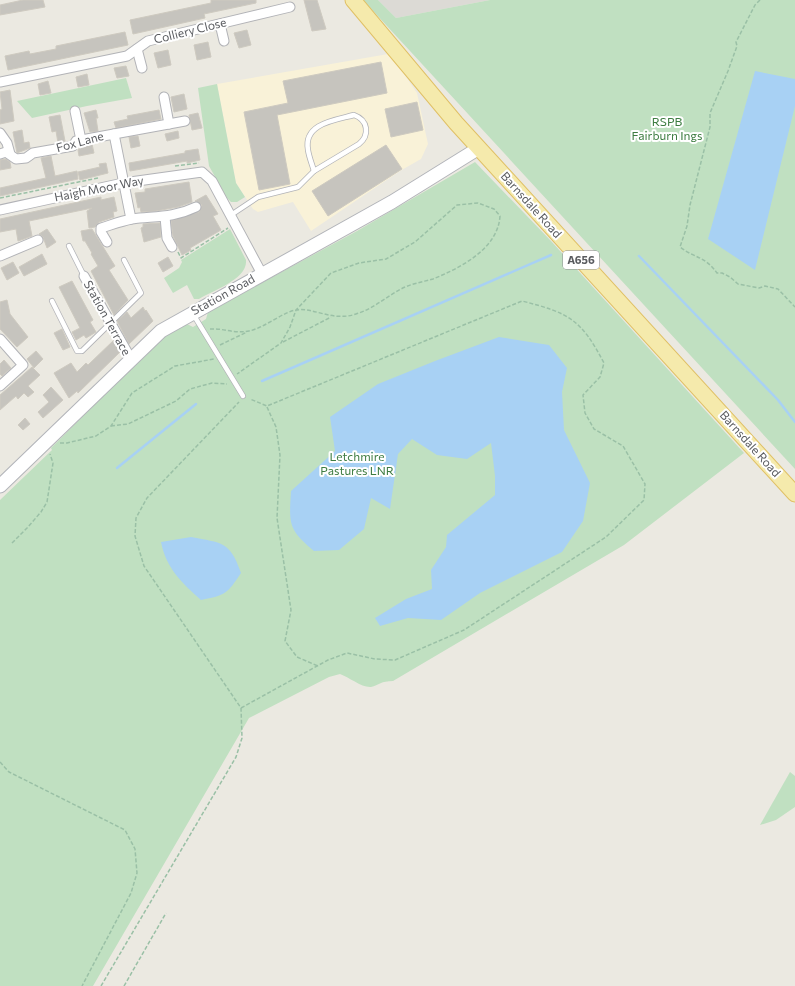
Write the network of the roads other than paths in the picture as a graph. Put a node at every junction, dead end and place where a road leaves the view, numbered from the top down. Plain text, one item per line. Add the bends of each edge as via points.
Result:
1 (353, 0) edge
2 (290, 7) dead end
3 (220, 24) junction
4 (224, 41) dead end
5 (137, 49) junction
6 (142, 68) dead end
7 (0, 82) edge
8 (164, 97) dead end
9 (74, 111) dead end
10 (185, 121) dead end
11 (169, 124) junction
12 (0, 132) edge
13 (114, 134) junction
14 (81, 140) junction
15 (479, 148) junction
16 (0, 154) edge
17 (10, 154) junction
18 (314, 171) junction
19 (123, 183) junction
20 (196, 207) dead end
21 (0, 210) edge
22 (165, 217) junction
23 (131, 219) junction
24 (233, 219) junction
25 (38, 240) dead end
26 (107, 242) dead end
27 (69, 246) dead end
28 (172, 247) road end
29 (0, 256) edge
30 (124, 260) dead end
31 (262, 274) junction
32 (84, 276) joint
33 (52, 301) dead end
34 (192, 313) junction
35 (110, 324) junction
36 (0, 339) edge
37 (131, 359) junction
38 (0, 386) edge
39 (243, 396) road end
40 (0, 486) edge
41 (795, 494) edge

1 - 15 main road, Barnsdale Road / A656
2 - 3 street, Colliery Close
3 - 4 street
3 - 5 street, Colliery Close via 148,41
5 - 6 street
5 - 7 street, Colliery Close via 127,56
8 - 11 street
9 - 14 street
10 - 11 street
11 - 13 street
12 - 17 street
13 - 14 street, Fox Lane
13 - 19 street, Fox Lane
14 - 17 street, Fox Lane via 76,141 73,146 33,153 26,158 16,159
15 - 31 street, Station Road via 392,202
15 - 41 main road, Barnsdale Road / A656
16 - 17 street, Fox Lane
18 - 18 lane via 308,149 313,131 323,123 354,115 361,119 366,132 362,142
18 - 24 lane via 298,187 258,197
19 - 21 street, Haigh Moor Way
19 - 23 street, Fox Lane
19 - 24 street, Haigh Moor Way via 199,172 207,175 212,181
20 - 22 street via 184,213
22 - 23 street
22 - 28 street
23 - 26 street via 101,228
24 - 31 street
25 - 29 street
27 - 32 lane
30 - 35 lane via 141,293
31 - 34 street, Station Road
32 - 35 street, Station Terrace
33 - 35 lane via 79,352 82,352
34 - 37 street, Station Road via 161,331
34 - 39 lane
35 - 37 street, Station Terrace
36 - 38 street via 23,365
37 - 40 street, Station Road

